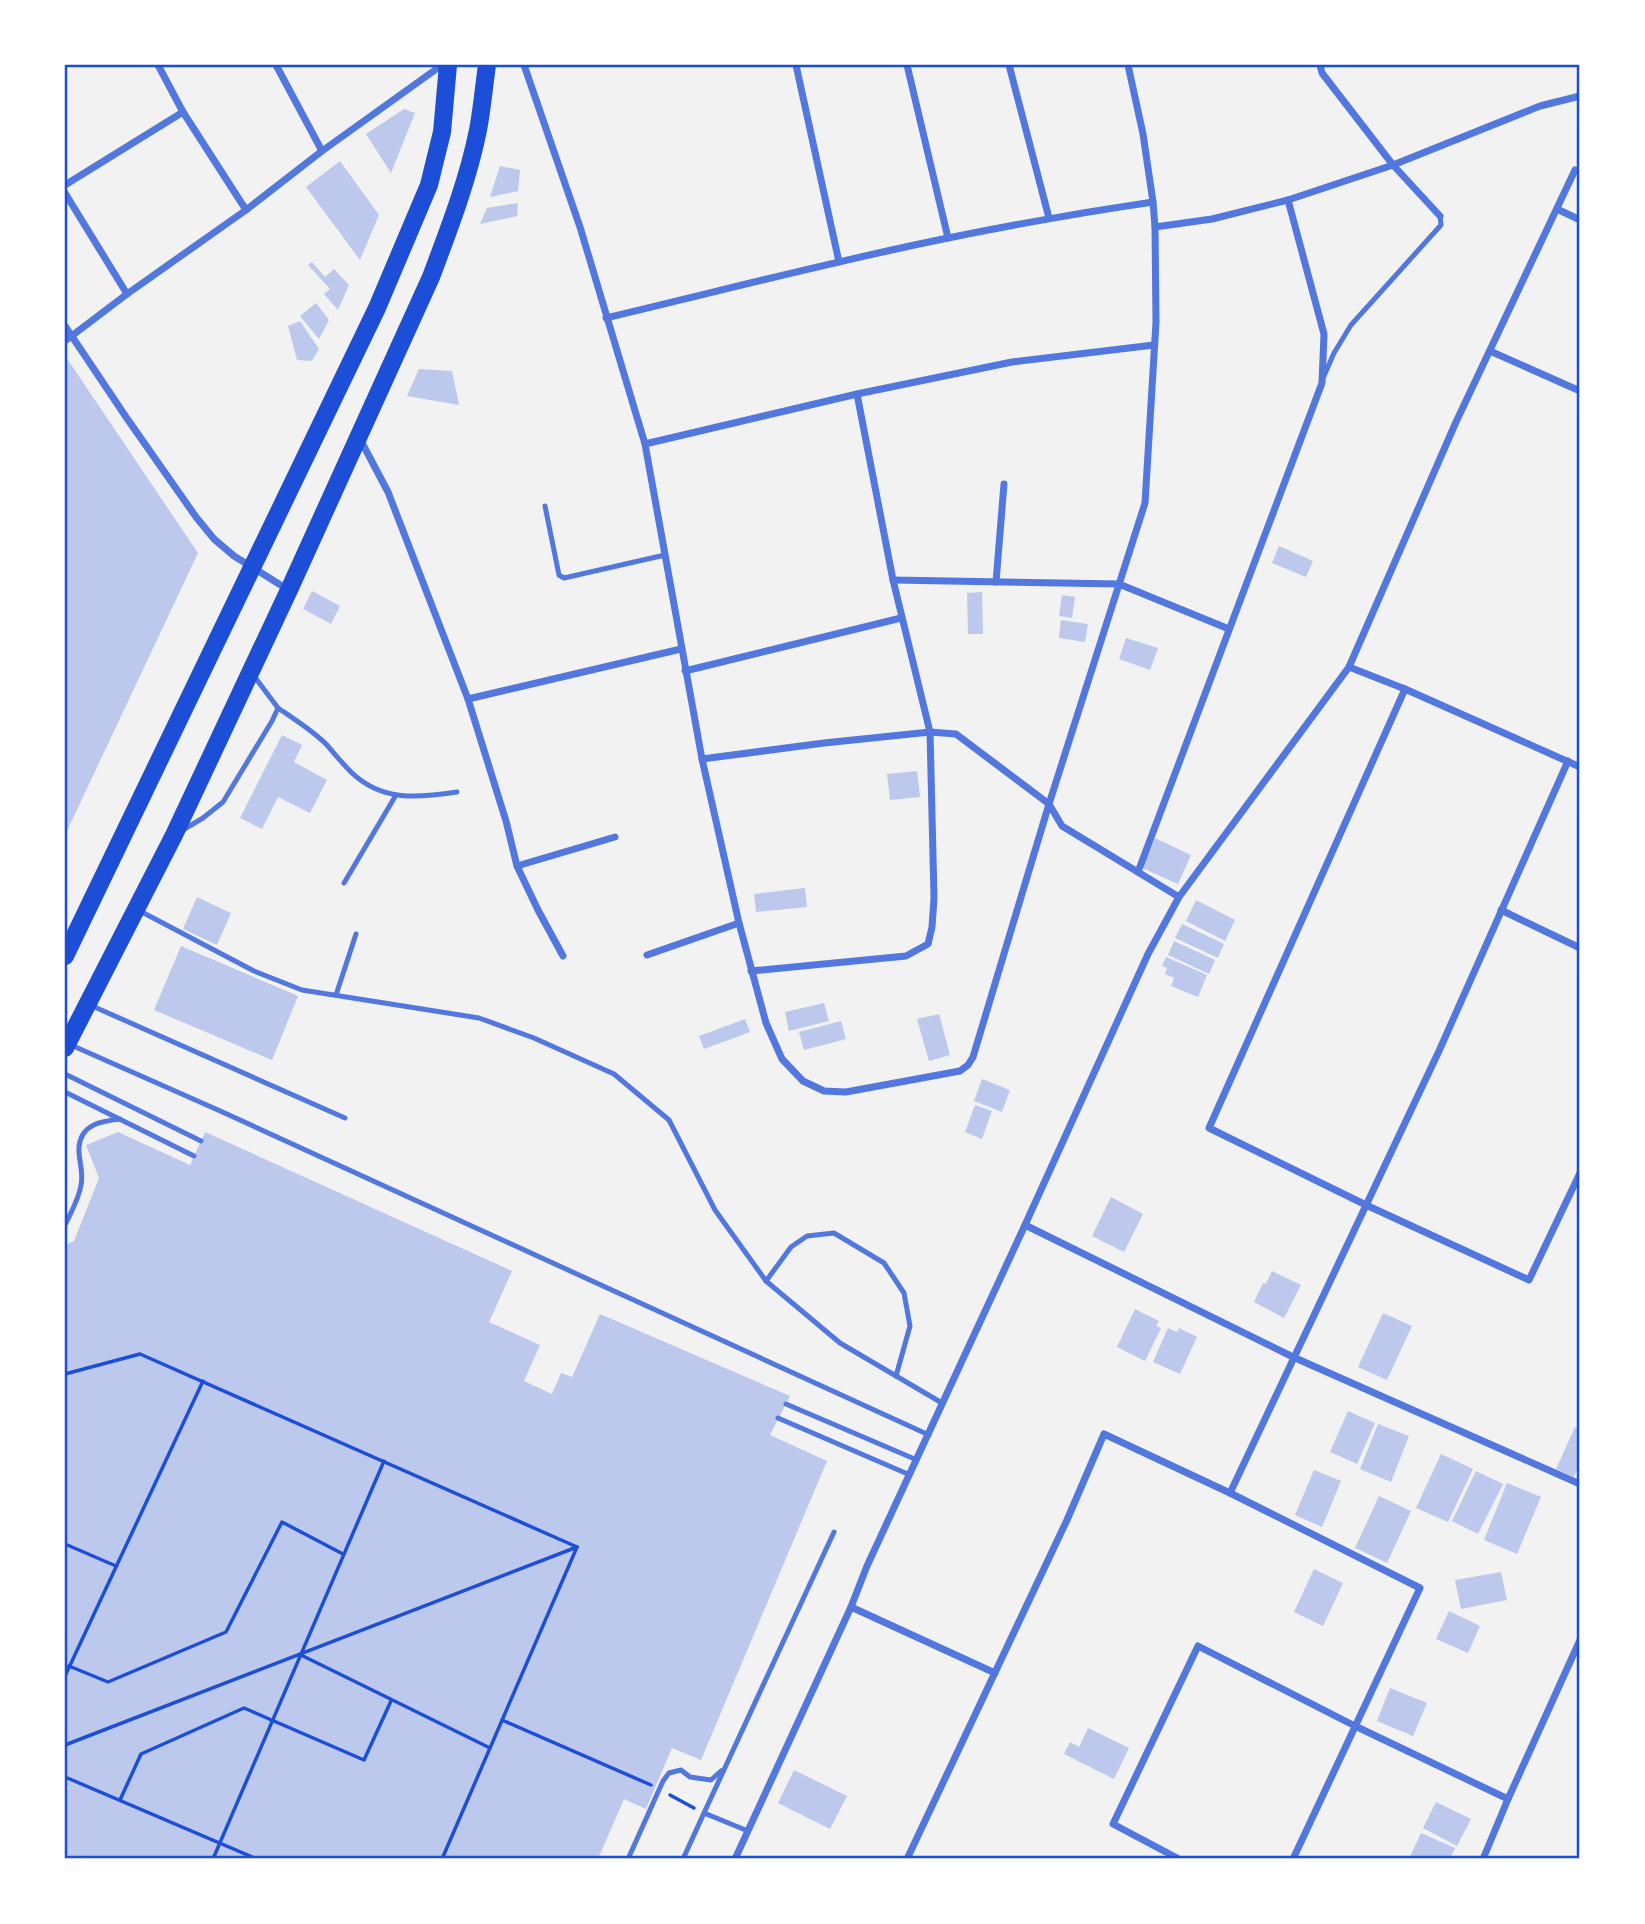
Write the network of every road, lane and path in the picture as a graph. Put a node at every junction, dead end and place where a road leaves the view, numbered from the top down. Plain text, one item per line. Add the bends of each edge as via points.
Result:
1 (158, 65) edge
2 (276, 65) edge
3 (445, 65) edge
4 (488, 65) edge
5 (524, 65) edge
6 (796, 65) edge
7 (907, 65) edge
8 (1009, 65) edge
9 (1128, 65) edge
10 (1321, 65) edge
11 (1580, 96) edge
12 (183, 112) junction
13 (322, 151) junction
14 (1393, 165) junction
15 (1576, 170) dead end
16 (65, 185) edge
17 (65, 193) edge
18 (1288, 200) junction
19 (1153, 202) junction
20 (1557, 209) junction
21 (246, 210) junction
22 (1440, 216) joint
23 (1049, 218) junction
24 (1580, 220) edge
25 (1155, 227) junction
26 (948, 238) junction
27 (839, 262) junction
28 (127, 294) junction
29 (606, 318) junction
30 (65, 326) edge
31 (68, 339) edge
32 (1154, 345) junction
33 (1490, 351) junction
34 (1322, 383) junction
35 (1580, 391) edge
36 (857, 394) junction
37 (358, 435) junction
38 (645, 444) junction
39 (1004, 484) dead end
40 (545, 506) dead end
41 (665, 555) junction
42 (252, 567) junction
43 (893, 580) junction
44 (996, 582) junction
45 (1119, 584) junction
46 (289, 590) junction
47 (901, 618) junction
48 (1229, 629) junction
49 (681, 649) junction
50 (1349, 667) junction
51 (250, 671) junction
52 (685, 671) junction
53 (1405, 689) junction
54 (468, 699) junction
55 (278, 708) junction
56 (930, 732) junction
57 (702, 759) junction
58 (1568, 761) junction
59 (1580, 767) edge
60 (457, 792) dead end
61 (396, 795) junction
62 (1049, 804) junction
63 (174, 835) junction
64 (615, 837) dead end
65 (517, 866) junction
66 (1138, 872) junction
67 (344, 883) dead end
68 (1179, 897) junction
69 (136, 909) junction
70 (1501, 910) junction
71 (739, 923) junction
72 (356, 934) dead end
73 (1580, 948) edge
74 (647, 955) dead end
75 (65, 956) edge
76 (562, 956) dead end
77 (751, 971) junction
78 (336, 995) junction
79 (87, 1004) junction
80 (66, 1045) edge
81 (65, 1074) edge
82 (65, 1092) edge
83 (345, 1118) dead end
84 (120, 1119) junction
85 (201, 1140) dead end
86 (194, 1156) dead end
87 (1580, 1172) edge
88 (1366, 1205) junction
89 (65, 1225) edge
90 (1025, 1225) junction
91 (766, 1281) junction
92 (1293, 1357) junction
93 (65, 1374) edge
94 (896, 1376) junction
95 (203, 1381) junction
96 (942, 1403) junction
97 (786, 1404) dead end
98 (778, 1418) dead end
99 (929, 1435) junction
100 (917, 1460) junction
101 (384, 1461) junction
102 (910, 1475) junction
103 (1580, 1484) edge
104 (1230, 1493) junction
105 (834, 1532) dead end
106 (65, 1544) edge
107 (577, 1547) junction
108 (344, 1554) junction
109 (116, 1566) junction
110 (851, 1607) junction
111 (1580, 1640) edge
112 (301, 1655) junction
113 (69, 1666) junction
114 (995, 1673) junction
115 (65, 1675) edge
116 (391, 1701) junction
117 (273, 1719) junction
118 (502, 1720) junction
119 (1355, 1726) junction
120 (65, 1745) edge
121 (490, 1748) junction
122 (724, 1769) junction
123 (65, 1777) edge
124 (660, 1789) junction
125 (1508, 1799) junction
126 (120, 1800) junction
127 (704, 1813) junction
128 (748, 1831) junction
129 (220, 1843) junction
130 (213, 1859) edge
131 (257, 1859) edge
132 (442, 1859) edge
133 (628, 1859) edge
134 (683, 1859) edge
135 (735, 1859) edge
136 (907, 1859) edge
137 (1179, 1859) edge
138 (1293, 1859) edge
139 (1483, 1859) edge

1 - 12 street
2 - 13 street
3 - 13 street
3 - 42 main road via 442,132 429,186 377,309
4 - 37 main road via 478,130 449,230
5 - 29 street
6 - 27 street
7 - 26 street
8 - 23 street
9 - 19 street
10 - 14 street via 1322,73
11 - 14 street via 1540,106
12 - 16 street
12 - 21 street
13 - 21 street
14 - 18 street
14 - 22 street
15 - 20 street
17 - 28 street
18 - 25 street via 1212,219
18 - 34 street via 1324,334
19 - 23 street
19 - 25 street
20 - 24 street
20 - 33 street
21 - 28 street
22 - 34 lane via 1441,225 1350,325
23 - 26 street
25 - 32 street
26 - 27 street
27 - 29 street
28 - 31 street
29 - 38 street
30 - 31 street
31 - 42 street via 214,539
32 - 36 street via 1012,362
32 - 45 street via 1145,503
33 - 35 street
33 - 50 street
34 - 48 street
36 - 38 street
36 - 43 street
37 - 46 main road
37 - 54 street via 388,492
38 - 41 street
39 - 44 street
40 - 41 lane via 559,575 564,578
41 - 49 street
42 - 46 street
42 - 75 main road
43 - 44 street
43 - 47 street
44 - 45 street
45 - 48 street
45 - 62 street
46 - 51 main road
47 - 52 street
47 - 56 street
48 - 66 street
49 - 52 street
49 - 54 street
50 - 53 street
50 - 68 street
51 - 55 lane
51 - 63 main road
52 - 57 street
53 - 58 street
53 - 88 street via 1209,1128
54 - 65 street
55 - 61 lane via 324,742 353,774
55 - 63 lane via 223,803
56 - 57 street
56 - 62 street via 956,734
56 - 77 street via 934,898 928,944 906,956
57 - 71 street
58 - 59 street
58 - 70 street
60 - 61 lane
61 - 67 lane
62 - 66 street via 1062,826
62 - 77 street via 973,1057 960,1071 846,1092 824,1091 803,1081 782,1059
63 - 69 main road
64 - 65 street
65 - 76 street
66 - 68 street
68 - 90 street via 1148,954
69 - 78 lane via 254,971 302,990
69 - 79 main road
70 - 73 street
70 - 88 street
71 - 74 street
71 - 77 street
72 - 78 lane
78 - 91 lane via 479,1018 614,1074 669,1120 715,1210
79 - 80 main road
79 - 83 lane
80 - 99 lane
81 - 85 lane
82 - 84 lane
84 - 86 lane
84 - 89 lane via 95,1124 83,1136 79,1146 82,1184
87 - 88 street via 1529,1280
88 - 92 street
90 - 92 street
90 - 96 street
91 - 94 lane via 840,1343
91 - 94 lane via 791,1247 807,1236 834,1233 884,1263 904,1293 909,1326
92 - 103 street
92 - 104 street
93 - 95 path via 140,1354
94 - 96 lane
95 - 101 path
95 - 109 path
96 - 99 street
97 - 100 lane
98 - 102 lane
99 - 100 street
100 - 102 street
101 - 107 path
101 - 108 path
102 - 110 street
104 - 114 street via 1104,1434
104 - 119 street via 1420,1588
105 - 122 lane
106 - 109 path
107 - 112 path
107 - 118 path
108 - 112 path
108 - 113 path via 282,1522 226,1632 108,1682
109 - 113 path
110 - 114 street
110 - 128 street
111 - 125 street
112 - 116 path
112 - 117 path
112 - 120 path
113 - 115 path
114 - 136 street
116 - 117 path via 364,1760
116 - 121 path
117 - 126 path via 244,1708 141,1754
117 - 129 path
118 - 121 path
118 - 124 path
119 - 125 street
119 - 137 street via 1198,1646 1112,1824
119 - 138 street
121 - 132 path
122 - 124 lane via 711,1780 690,1777 681,1770 669,1773
122 - 127 lane
123 - 126 path
124 - 127 path
124 - 133 lane
125 - 139 street
126 - 129 path
127 - 128 lane
127 - 134 lane
128 - 135 street
129 - 130 path
129 - 131 path

